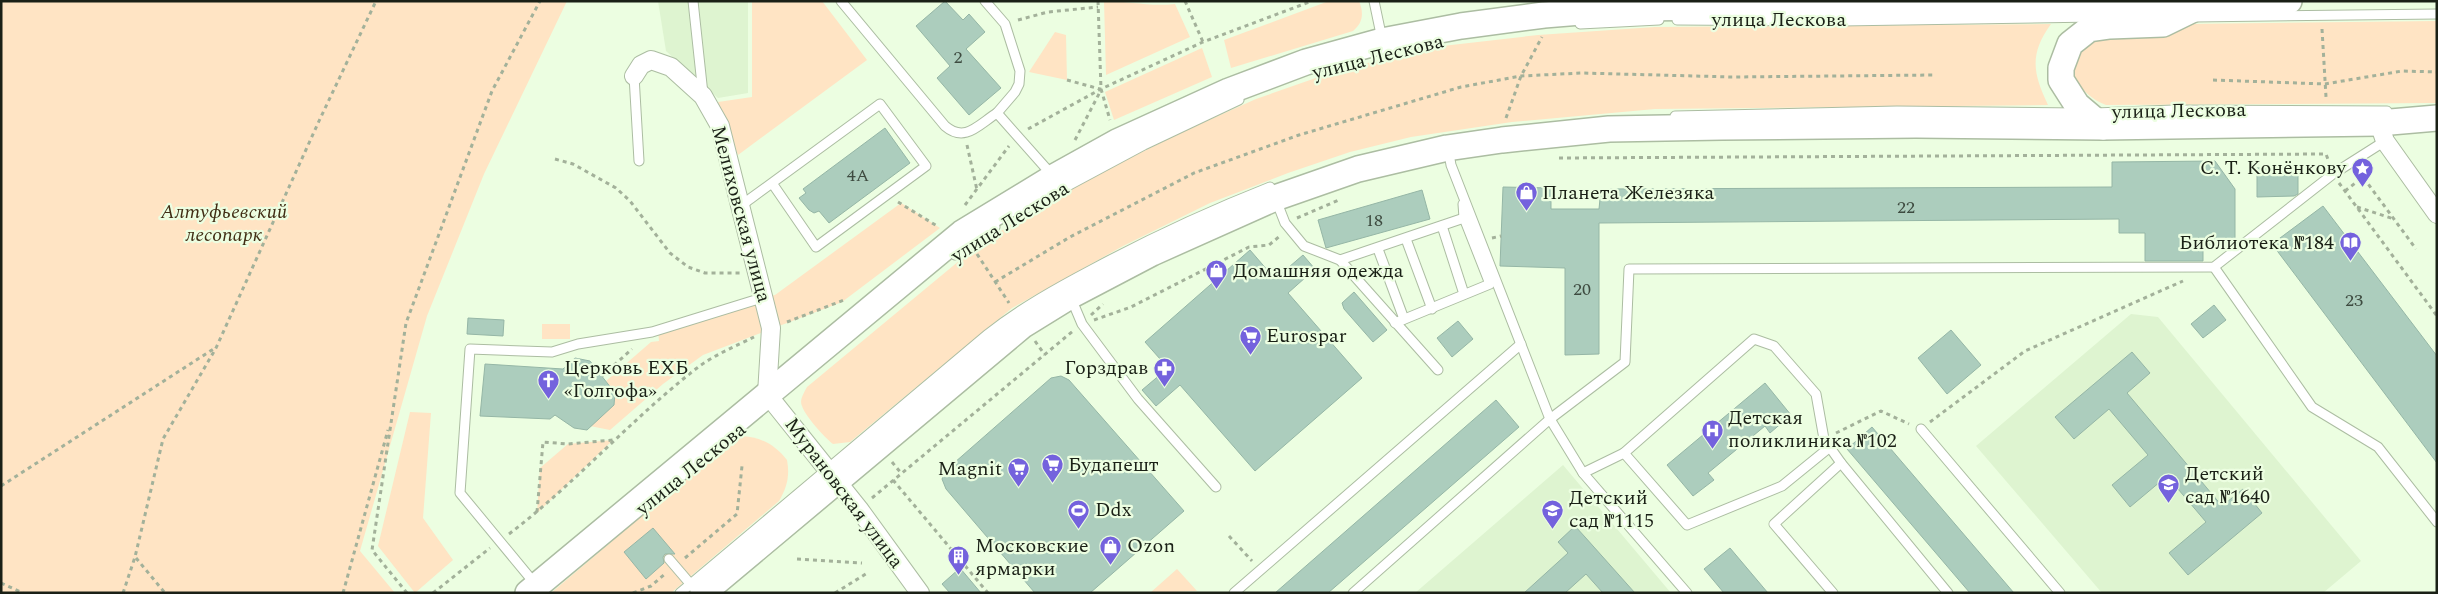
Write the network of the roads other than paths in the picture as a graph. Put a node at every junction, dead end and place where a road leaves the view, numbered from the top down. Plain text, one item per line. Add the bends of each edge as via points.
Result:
1 (693, 1) edge
2 (841, 1) edge
3 (985, 1) edge
4 (1374, 1) edge
5 (2209, 1) edge
6 (2290, 1) edge
7 (2100, 2) edge
8 (2256, 2) edge
9 (1711, 4) edge
10 (2437, 14) edge
11 (2181, 17) junction
12 (1572, 25) dead end
13 (1452, 38) dead end
14 (1390, 45) junction
15 (634, 76) joint
16 (703, 96) junction
17 (1250, 96) dead end
18 (997, 113) junction
19 (2437, 114) edge
20 (1663, 116) dead end
21 (2437, 118) edge
22 (2095, 120) junction
23 (2382, 132) junction
24 (1448, 148) junction
25 (638, 161) dead end
26 (1054, 177) junction
27 (772, 183) junction
28 (1461, 189) junction
29 (1276, 191) junction
30 (741, 206) junction
31 (2437, 214) edge
32 (1464, 218) junction
33 (1442, 226) junction
34 (1406, 239) junction
35 (1378, 249) junction
36 (1340, 260) junction
37 (944, 264) dead end
38 (2214, 267) junction
39 (1464, 294) junction
40 (765, 296) junction
41 (1070, 296) junction
42 (1432, 308) junction
43 (1404, 319) junction
44 (1395, 323) junction
45 (1521, 344) junction
46 (1438, 370) dead end
47 (774, 397) junction
48 (1550, 419) junction
49 (1921, 429) road end
50 (1830, 447) junction
51 (1624, 454) junction
52 (1842, 463) junction
53 (1583, 473) junction
54 (831, 474) junction
55 (1216, 487) dead end
56 (2437, 522) edge
57 (672, 563) road end
58 (697, 588) edge
59 (536, 590) edge
60 (680, 593) edge
61 (698, 593) edge
62 (920, 593) edge
63 (1234, 593) edge
64 (1353, 593) edge
65 (1687, 593) edge
66 (1833, 593) edge
67 (1948, 593) edge
68 (2060, 593) edge

1 - 16 lane
2 - 18 lane via 954,134 964,134
3 - 18 lane via 1005,24 1020,76 1015,92
4 - 14 lane
5 - 7 main road, улица Лескова
5 - 8 main road, улица Лескова
5 - 11 main road
6 - 8 main road, улица Лескова
7 - 9 main road, улица Лескова via 1927,6
9 - 14 main road, улица Лескова via 1544,15 1461,26
10 - 11 lane, улица Лескова
11 - 12 lane, улица Лескова via 1660,20
11 - 22 main road via 2163,24 2089,29 2070,44 2061,68 2061,80 2077,105
13 - 14 lane, улица Лескова
14 - 26 main road, улица Лескова via 1306,62 1229,90 1117,142
15 - 16 street, Мелиховская улица via 641,65 651,60 661,62 681,74
15 - 25 lane
16 - 30 street, Мелиховская улица via 720,126
17 - 37 lane, улица Лескова via 1144,145 1064,187 1005,221
18 - 26 lane
19 - 22 lane, улица Лескова via 2346,110 2174,110
20 - 22 lane, улица Лескова via 1897,112
21 - 23 main road, улица Лескова
22 - 23 main road, улица Лескова
22 - 24 main road, улица Лескова via 1609,130
23 - 31 street
23 - 38 lane
24 - 28 lane
24 - 29 main road, улица Лескова
26 - 47 main road, улица Лескова via 962,233
27 - 27 lane via 880,104 926,166 816,247
27 - 30 lane
28 - 32 lane
28 - 45 lane
29 - 36 lane via 1285,223 1304,246
29 - 41 main road, улица Лескова
29 - 54 lane, улица Лескова via 1199,215 1030,304 988,334
30 - 40 street, Мелиховская улица
32 - 33 lane
32 - 39 lane via 1490,284
33 - 34 lane
33 - 39 lane
34 - 35 lane
34 - 42 lane
35 - 36 lane
35 - 43 lane
36 - 44 lane
38 - 48 lane via 1629,269 1625,362
38 - 56 lane via 2312,407 2378,447
39 - 42 lane
40 - 47 street, Мелиховская улица via 772,328
40 - 59 lane via 652,332 578,344 552,352 470,349 460,494
41 - 54 main road, улица Лескова via 1013,334
41 - 55 lane via 1082,324 1138,399
42 - 43 lane
43 - 44 lane
44 - 46 lane
45 - 48 lane
45 - 63 lane
47 - 54 street, Мурановская улица
47 - 59 main road, улица Лескова
48 - 53 lane
48 - 64 lane
49 - 68 lane
50 - 51 lane via 1782,486 1686,525
50 - 51 lane via 1824,439 1816,394 1774,346 1754,339
50 - 52 lane
51 - 53 lane
52 - 66 lane via 1774,524
52 - 67 lane
53 - 65 lane
54 - 58 main road, улица Лескова
54 - 62 street, Мурановская улица
57 - 58 lane
58 - 60 lane, улица Лескова
58 - 61 lane

